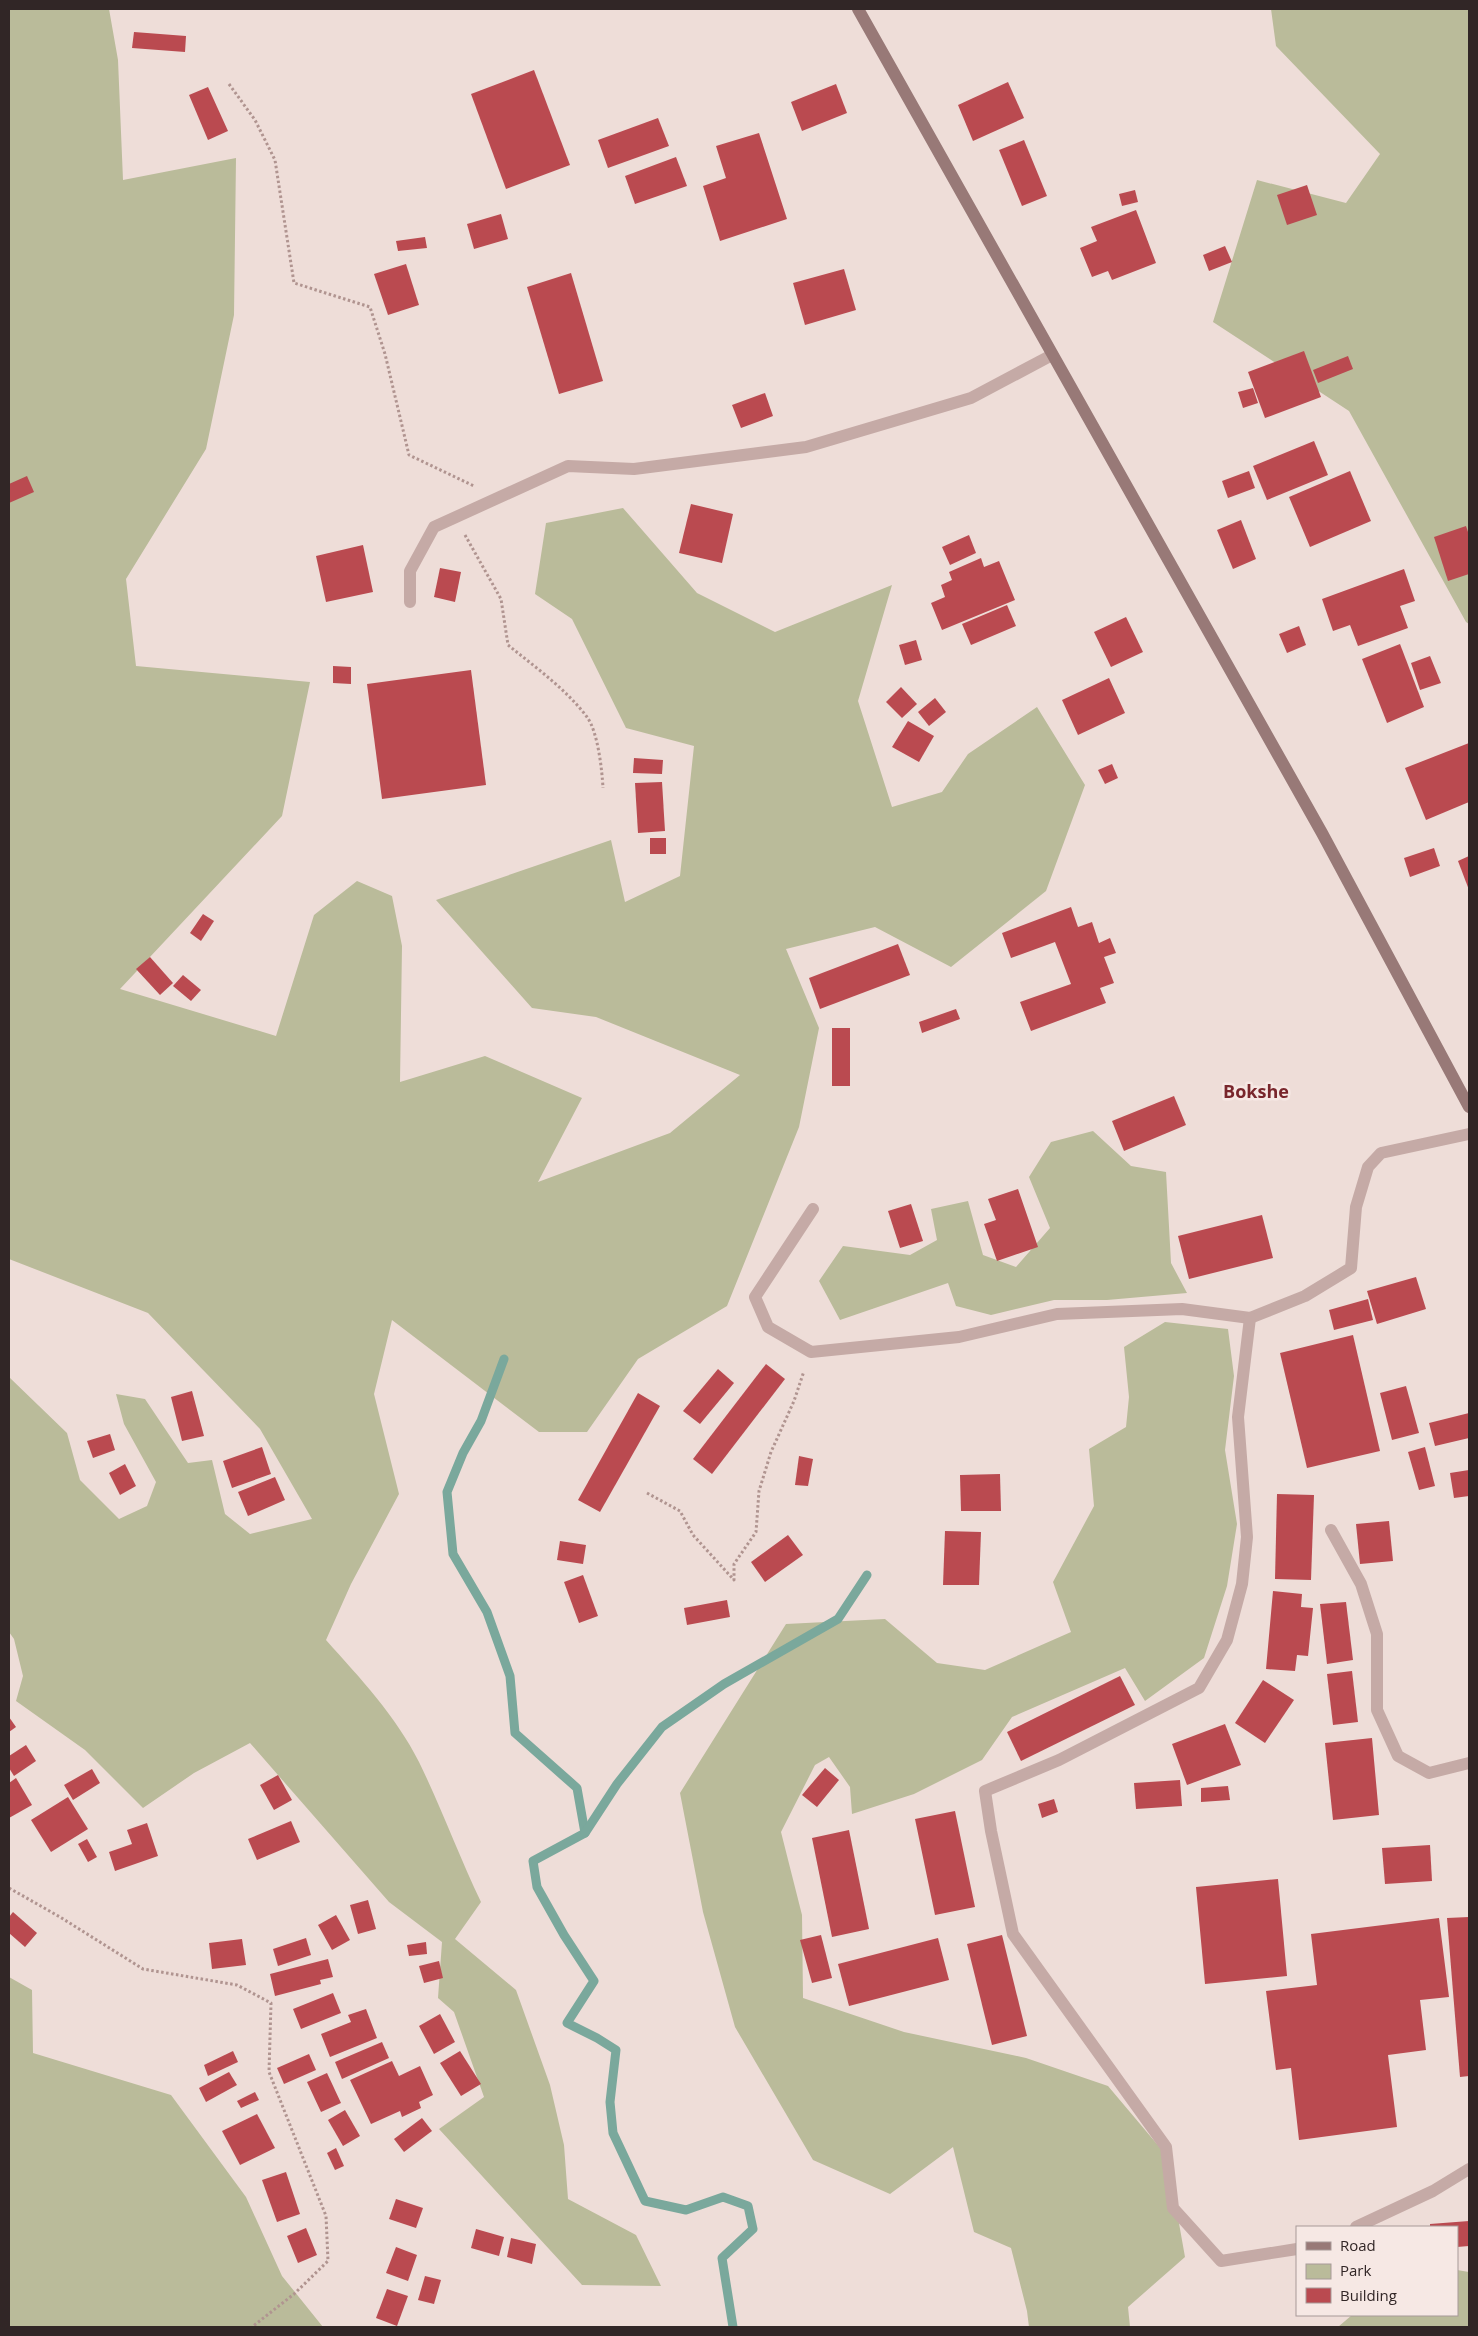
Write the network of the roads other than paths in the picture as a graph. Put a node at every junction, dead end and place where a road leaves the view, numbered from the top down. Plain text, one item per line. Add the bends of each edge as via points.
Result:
1 (858, 9) edge
2 (1052, 355) junction
3 (410, 602) dead end
4 (1469, 1107) edge
5 (1469, 1134) edge
6 (813, 1209) dead end
7 (1250, 1318) junction
8 (1331, 1530) dead end
9 (1469, 1763) edge
10 (1469, 2170) edge
11 (1358, 2226) edge
12 (1296, 2248) edge

1 - 2 main road
2 - 3 street via 971,398 806,446 634,469 568,466 434,527 410,571
2 - 4 main road via 1322,833
5 - 7 street via 1381,1153 1368,1167 1356,1207 1351,1268 1305,1296
6 - 7 street via 755,1297 768,1327 811,1352 959,1337 1057,1314 1182,1309
7 - 12 street via 1238,1417 1247,1537 1242,1584 1227,1640 1199,1688 1059,1760 985,1790 1012,1934 1166,2146 1173,2208 1221,2261
8 - 9 street via 1361,1584 1377,1634 1376,1710 1398,1756 1429,1773
10 - 11 street via 1433,2191

